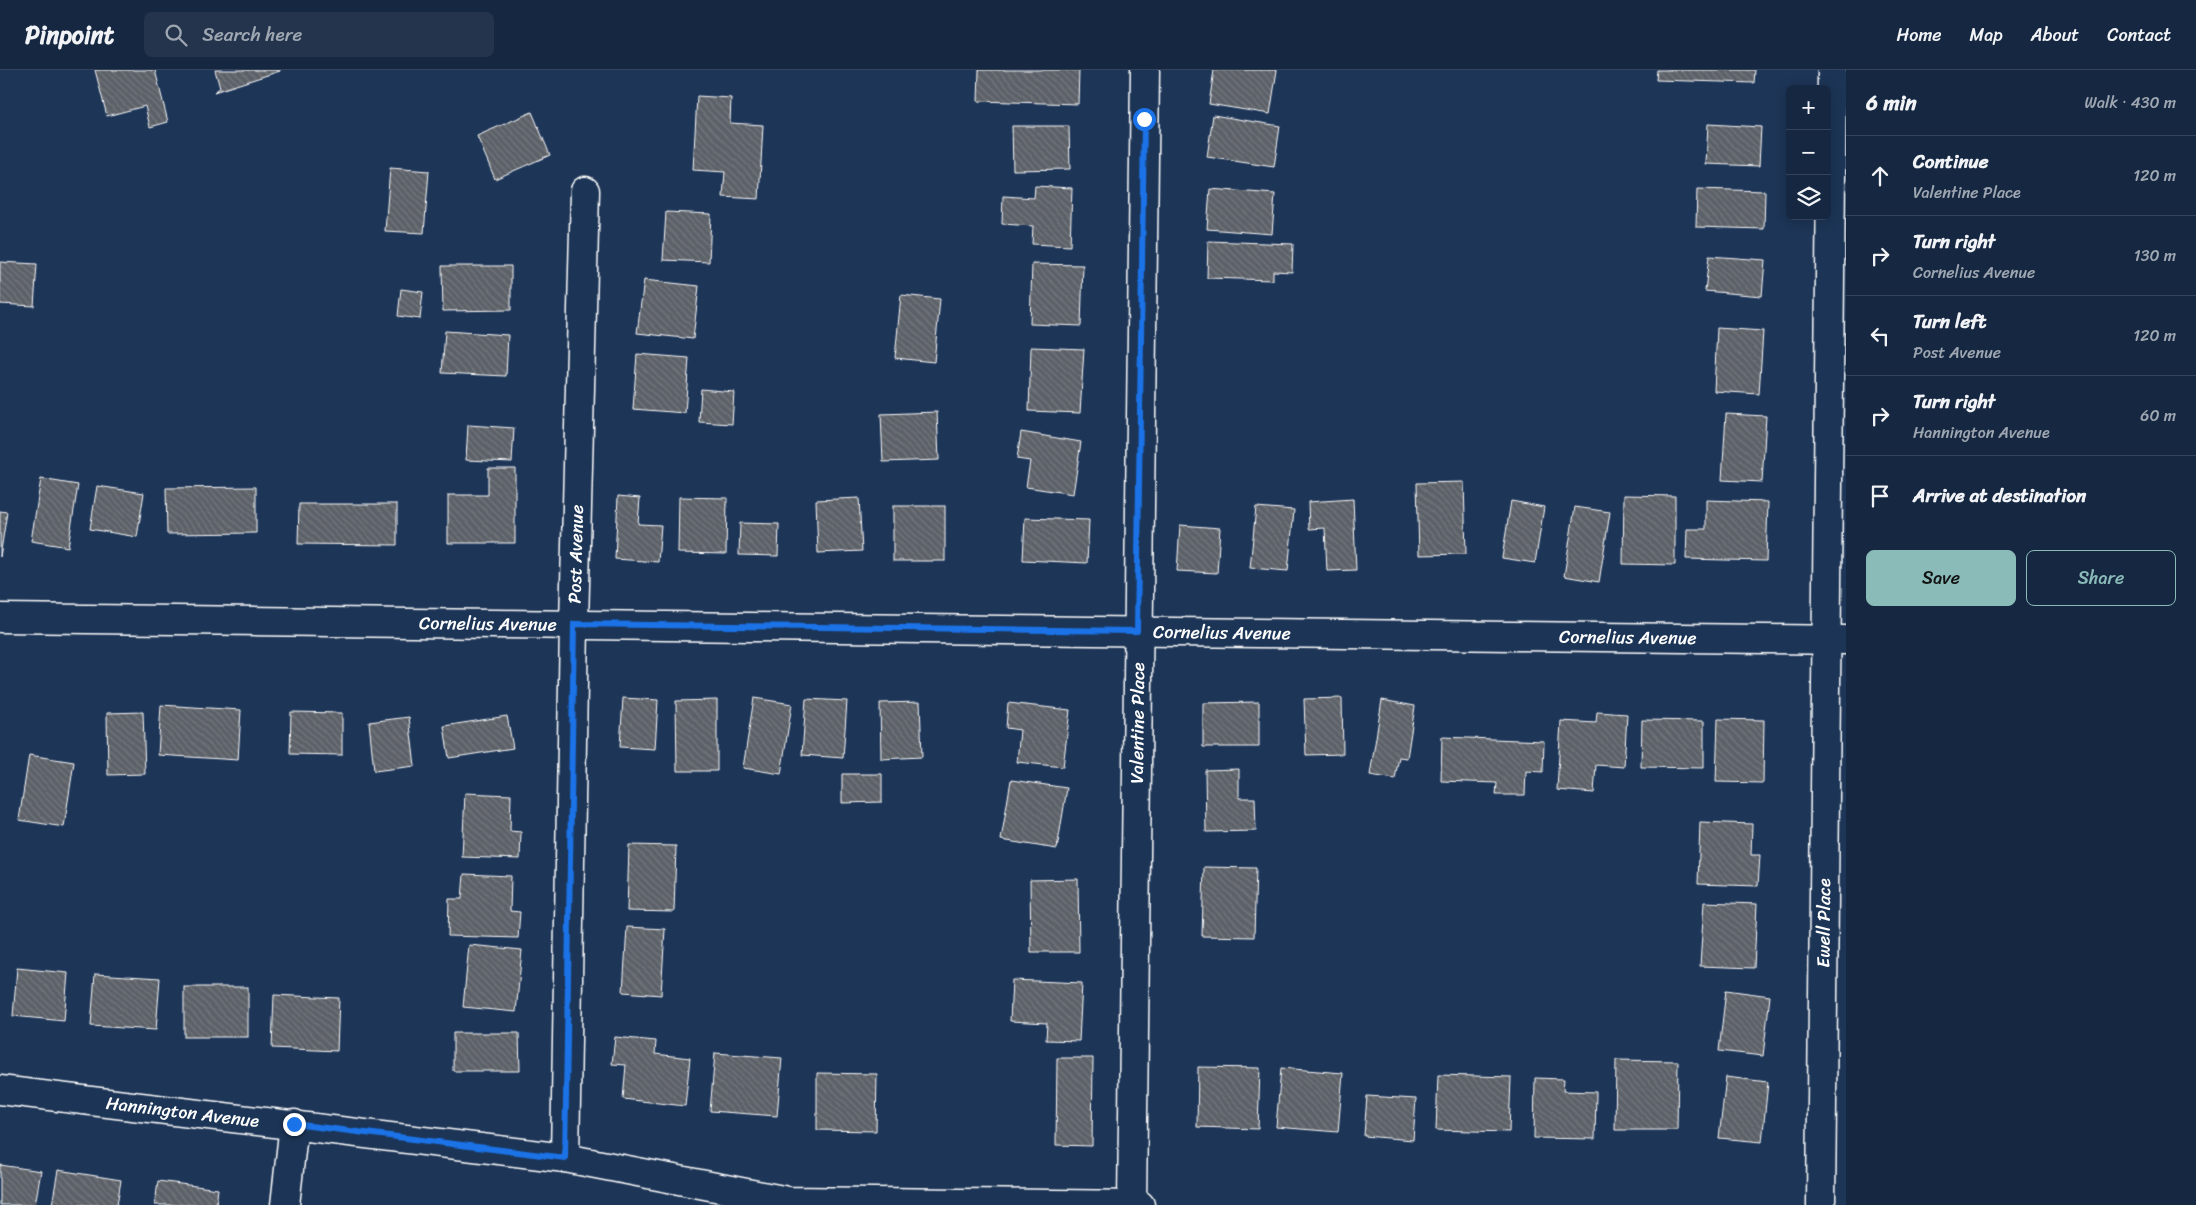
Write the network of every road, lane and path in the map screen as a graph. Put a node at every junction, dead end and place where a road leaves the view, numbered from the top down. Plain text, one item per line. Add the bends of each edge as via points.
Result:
1 (1145, 70) edge
2 (1832, 70) edge
3 (585, 191) dead end
4 (0, 618) edge
5 (574, 624) junction
6 (1137, 631) junction
7 (1837, 640) edge
8 (0, 1090) edge
9 (294, 1124) junction
10 (565, 1158) junction
11 (285, 1205) edge
12 (1132, 1205) edge
13 (1140, 1205) edge
14 (1821, 1205) edge

1 - 6 street, Valentine Place
2 - 7 street, Ewell Place
3 - 5 street, Post Avenue
4 - 5 street, Cornelius Avenue
5 - 6 street, Cornelius Avenue
5 - 10 street, Post Avenue
6 - 7 street, Cornelius Avenue
6 - 12 street, Valentine Place
7 - 14 street, Ewell Place
8 - 9 street, Hannington Avenue
9 - 10 street, Hannington Avenue
9 - 11 street
10 - 12 street, Hannington Avenue via 788,1201
12 - 13 street, Hannington Avenue

